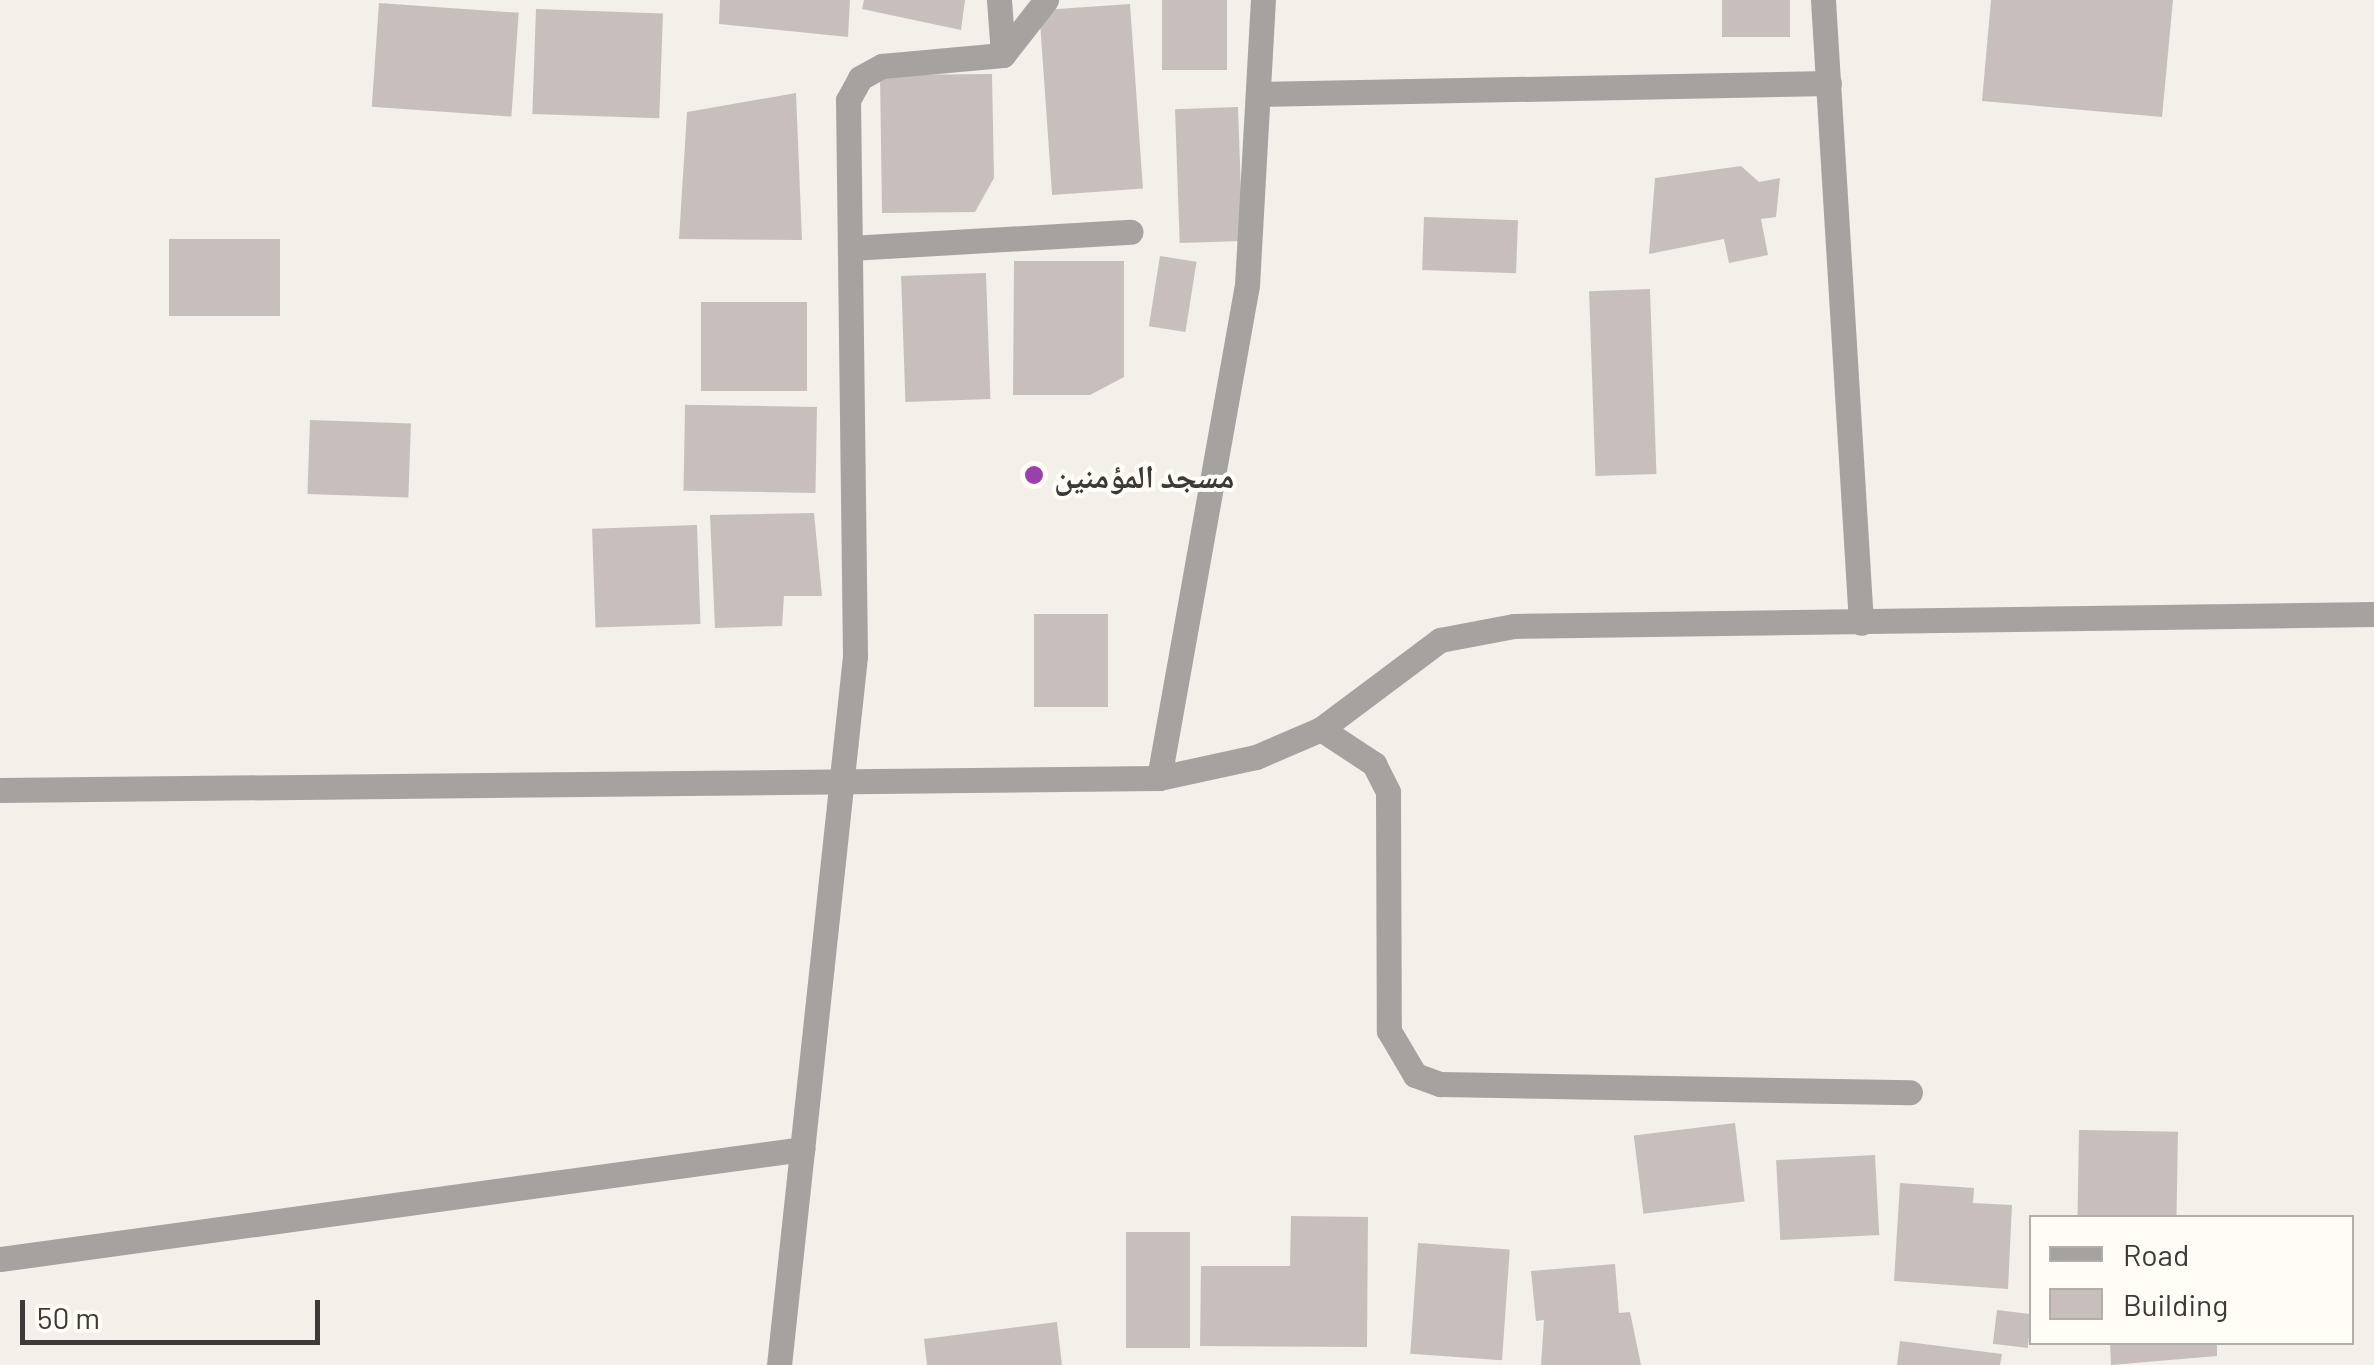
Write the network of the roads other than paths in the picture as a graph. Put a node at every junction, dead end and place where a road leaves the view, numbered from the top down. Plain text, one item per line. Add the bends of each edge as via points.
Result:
1 (999, 0) edge
2 (1046, 0) edge
3 (1262, 0) edge
4 (1823, 0) edge
5 (1002, 55) junction
6 (1829, 84) junction
7 (1258, 94) junction
8 (1132, 232) dead end
9 (850, 248) junction
10 (2374, 614) edge
11 (1862, 624) junction
12 (1321, 729) junction
13 (1159, 778) junction
14 (845, 783) junction
15 (0, 790) edge
16 (1910, 1092) dead end
17 (803, 1149) junction
18 (0, 1258) edge
19 (778, 1365) edge

1 - 5 street
2 - 5 street
3 - 7 street
4 - 6 street
5 - 9 street via 882,66 860,78 847,113
6 - 7 street
6 - 11 street
7 - 13 street via 1246,285
8 - 9 street
9 - 14 street via 858,579
10 - 11 street
11 - 12 street via 1556,623 1440,640
12 - 13 street via 1256,757
12 - 16 street via 1374,764 1388,792 1389,1031 1415,1075 1440,1084
13 - 14 street
14 - 15 street
14 - 17 street
17 - 18 street
17 - 19 street

